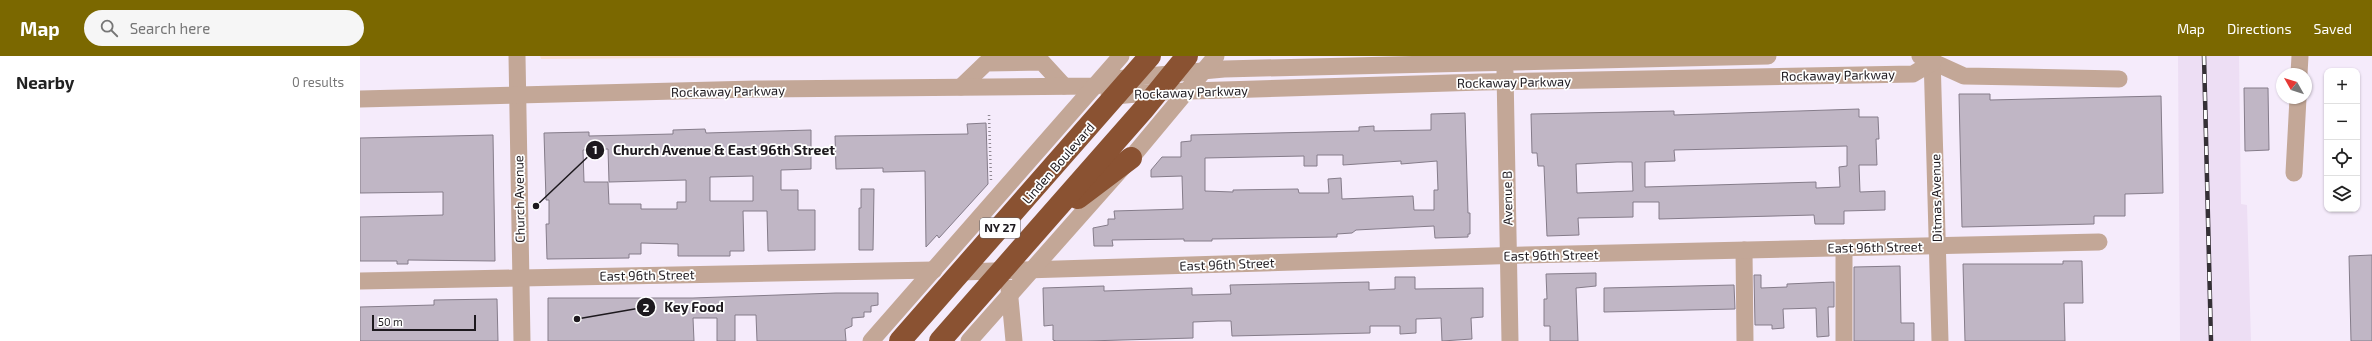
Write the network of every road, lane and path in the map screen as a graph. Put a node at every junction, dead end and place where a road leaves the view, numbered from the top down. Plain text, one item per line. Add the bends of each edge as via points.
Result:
1 (517, 56) edge
2 (1121, 56) edge
3 (1150, 56) edge
4 (1188, 56) edge
5 (1216, 56) edge
6 (1768, 56) edge
7 (2300, 56) edge
8 (1928, 58) edge
9 (1504, 60) edge
10 (2299, 68) edge
11 (1204, 71) junction
12 (1173, 73) junction
13 (1132, 77) junction
14 (2119, 79) dead end
15 (1505, 83) junction
16 (1064, 86) junction
17 (1096, 86) junction
18 (961, 87) junction
19 (1187, 91) junction
20 (1158, 92) junction
21 (518, 96) junction
22 (1115, 96) junction
23 (360, 99) edge
24 (2298, 104) edge
25 (989, 115) dead end
26 (1131, 158) junction
27 (2294, 173) dead end
28 (991, 184) dead end
29 (1046, 221) junction
30 (2099, 242) dead end
31 (1937, 246) junction
32 (1844, 248) junction
33 (1744, 250) junction
34 (1508, 256) junction
35 (934, 270) junction
36 (1002, 270) junction
37 (1032, 270) junction
38 (961, 272) junction
39 (520, 277) junction
40 (360, 281) edge
41 (1011, 293) junction
42 (522, 341) edge
43 (871, 341) edge
44 (900, 341) edge
45 (940, 341) edge
46 (969, 341) edge
47 (1014, 341) edge
48 (1510, 341) edge
49 (1745, 341) edge
50 (1844, 341) edge
51 (1940, 341) edge

1 - 21 street, Church Avenue
2 - 17 street, Linden Boulevard
3 - 13 highway, Linden Boulevard / NY 27
4 - 12 highway, NY 27
5 - 11 street
6 - 9 street, Rockaway Parkway
7 - 10 street
8 - 14 street via 1964,76
8 - 15 street, Rockaway Parkway via 1912,74
8 - 31 street, Ditmas Avenue
9 - 11 street, Rockaway Parkway
9 - 15 street, Avenue B
11 - 12 street, Rockaway Parkway
11 - 19 street
12 - 13 street, Rockaway Parkway
12 - 20 highway, NY 27
13 - 17 street, Rockaway Parkway via 1115,79
13 - 22 highway, Linden Boulevard / NY 27
15 - 19 street, Rockaway Parkway
15 - 34 street, Avenue B
16 - 17 street, Rockaway Parkway
16 - 18 street, Rockaway Parkway
16 - 18 street via 1042,62 986,63
17 - 22 street, Rockaway Parkway
17 - 35 street, Linden Boulevard
18 - 21 street, Rockaway Parkway
19 - 20 street, Rockaway Parkway
19 - 26 street
20 - 22 street, Rockaway Parkway
20 - 29 highway, NY 27
21 - 23 street, Rockaway Parkway
21 - 39 street, Church Avenue
22 - 38 highway, Linden Boulevard / NY 27
24 - 27 street
25 - 28 path
26 - 29 highway
26 - 37 street
29 - 36 highway, NY 27
30 - 31 street, East 96th Street
31 - 32 street, East 96th Street
31 - 51 street, Ditmas Avenue
32 - 33 street, East 96th Street
32 - 50 street
33 - 34 street, East 96th Street
33 - 49 street
34 - 37 street, East 96th Street
34 - 48 street, Avenue B
35 - 39 street, East 96th Street
35 - 43 street, Linden Boulevard
36 - 37 street, East 96th Street
36 - 38 street, East 96th Street
36 - 41 street
36 - 45 highway, NY 27
37 - 41 street
38 - 44 highway, Linden Boulevard / NY 27
39 - 40 street, East 96th Street
39 - 42 street, Church Avenue
41 - 46 street
41 - 47 street

